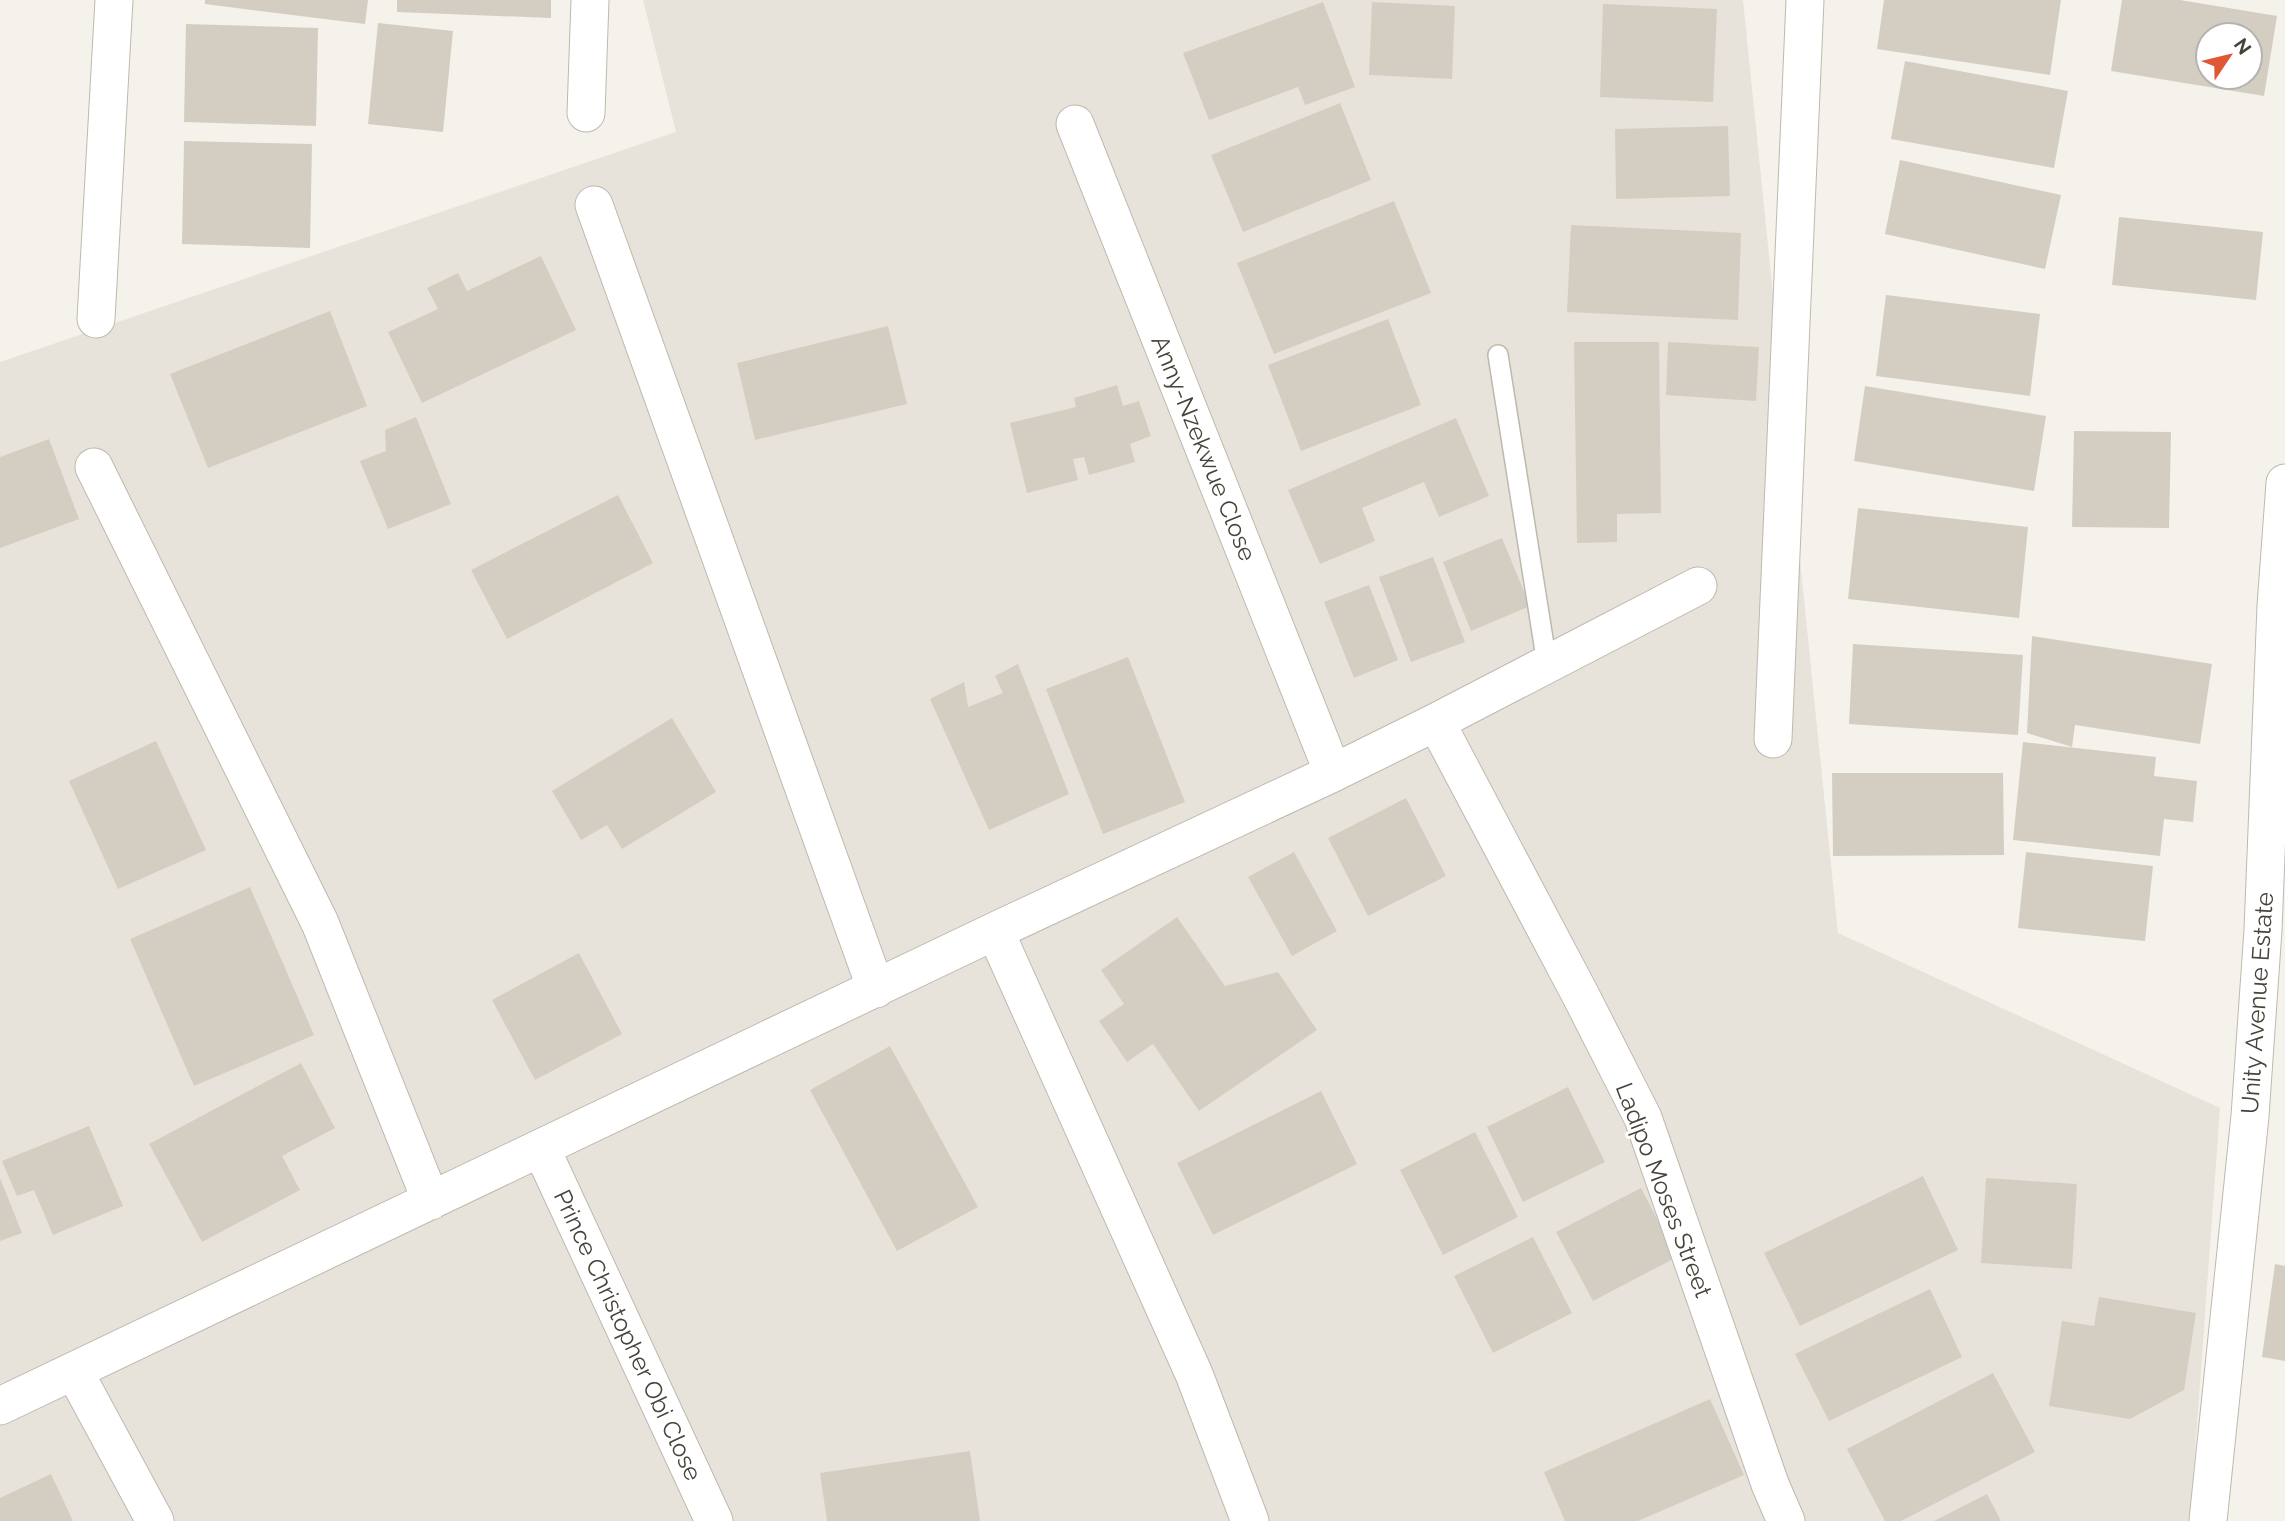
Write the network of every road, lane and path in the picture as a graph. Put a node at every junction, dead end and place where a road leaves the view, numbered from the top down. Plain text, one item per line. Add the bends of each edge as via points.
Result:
1 (114, 0) edge
2 (590, 0) edge
3 (1805, 0) edge
4 (586, 113) dead end
5 (1075, 124) dead end
6 (594, 205) dead end
7 (96, 319) dead end
8 (1499, 355) dead end
9 (94, 467) dead end
10 (2285, 483) edge
11 (1698, 586) dead end
12 (1547, 664) junction
13 (1436, 722) junction
14 (1773, 739) dead end
15 (1334, 773) junction
16 (995, 931) junction
17 (876, 989) junction
18 (541, 1149) junction
19 (431, 1201) junction
20 (74, 1371) junction
21 (0, 1406) edge
22 (155, 1521) edge
23 (714, 1521) edge
24 (1251, 1521) edge
25 (1786, 1521) edge
26 (2208, 1521) edge

1 - 7 street
2 - 4 street
3 - 14 street
5 - 15 street, Anny-Nzekwue Close
6 - 17 street
8 - 12 lane
9 - 19 street via 320,923
10 - 26 street, Unity Avenue Estate via 2250,1116
11 - 12 street
12 - 13 street
13 - 15 street
13 - 25 street, Ladipo Moses Street via 1643,1118
15 - 16 street
16 - 17 street
16 - 24 street via 1194,1374
17 - 18 street
18 - 19 street
18 - 23 street, Prince Christopher Obi Close
19 - 20 street
20 - 21 street
20 - 22 street

